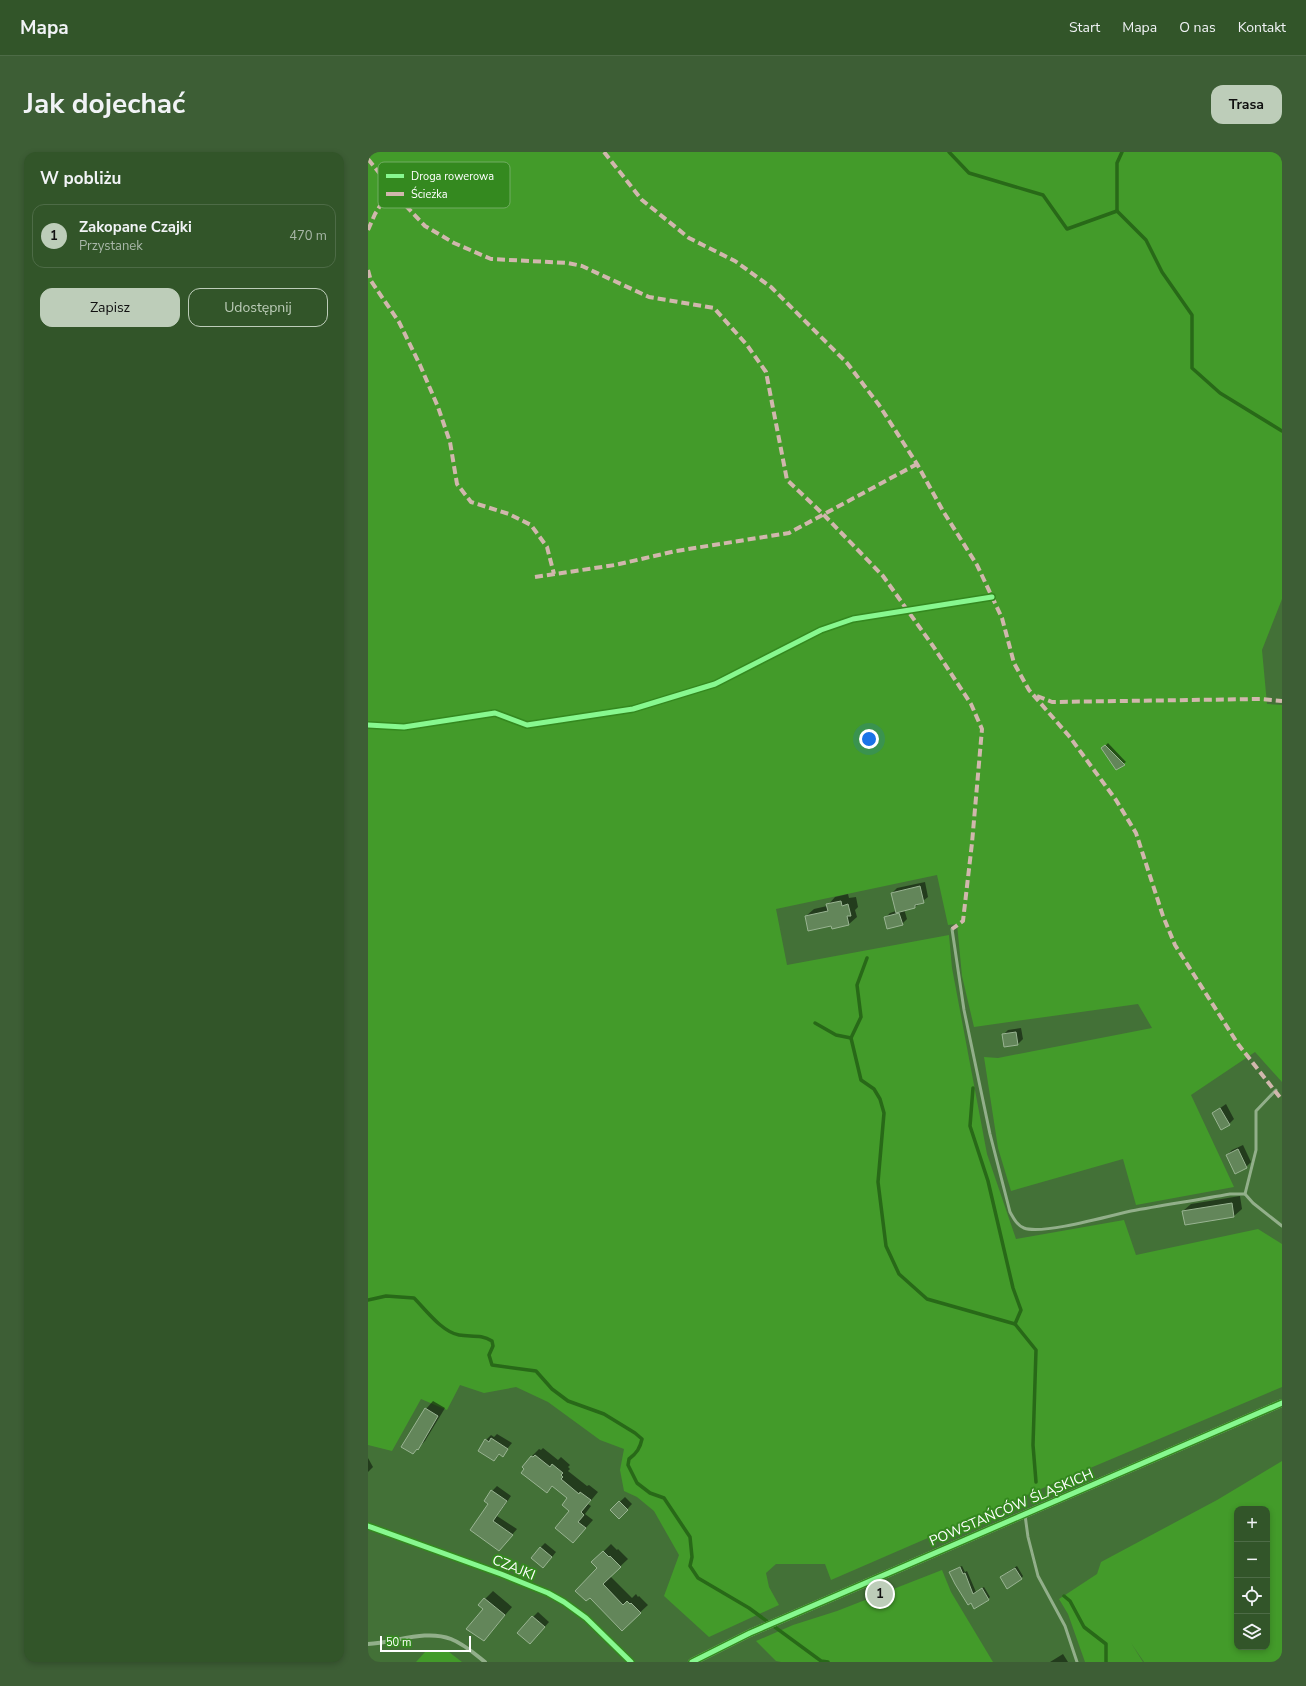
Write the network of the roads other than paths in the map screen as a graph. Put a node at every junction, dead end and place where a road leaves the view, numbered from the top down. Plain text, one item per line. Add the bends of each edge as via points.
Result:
1 (992, 597) dead end
2 (368, 725) edge
3 (952, 929) dead end
4 (1276, 1090) dead end
5 (1245, 1194) junction
6 (1282, 1226) edge
7 (1282, 1403) edge
8 (1025, 1515) junction
9 (368, 1526) edge
10 (368, 1644) edge
11 (485, 1662) edge
12 (631, 1662) edge
13 (692, 1662) edge
14 (1077, 1662) edge

1 - 2 street via 853,619 827,628 716,684 633,709 526,725 495,713 404,727
3 - 5 lane via 964,1010 990,1134 1010,1212 1016,1222 1024,1228 1036,1230 1054,1228 1230,1194
4 - 5 lane via 1256,1111 1256,1150
5 - 6 lane
7 - 8 street, POWSTAŃCÓW ŚLĄSKICH
8 - 13 street, POWSTAŃCÓW ŚLĄSKICH via 788,1616
8 - 14 lane via 1038,1576 1065,1626
9 - 12 street, CZAJKI via 548,1593 586,1618
10 - 11 street via 437,1636 452,1639

